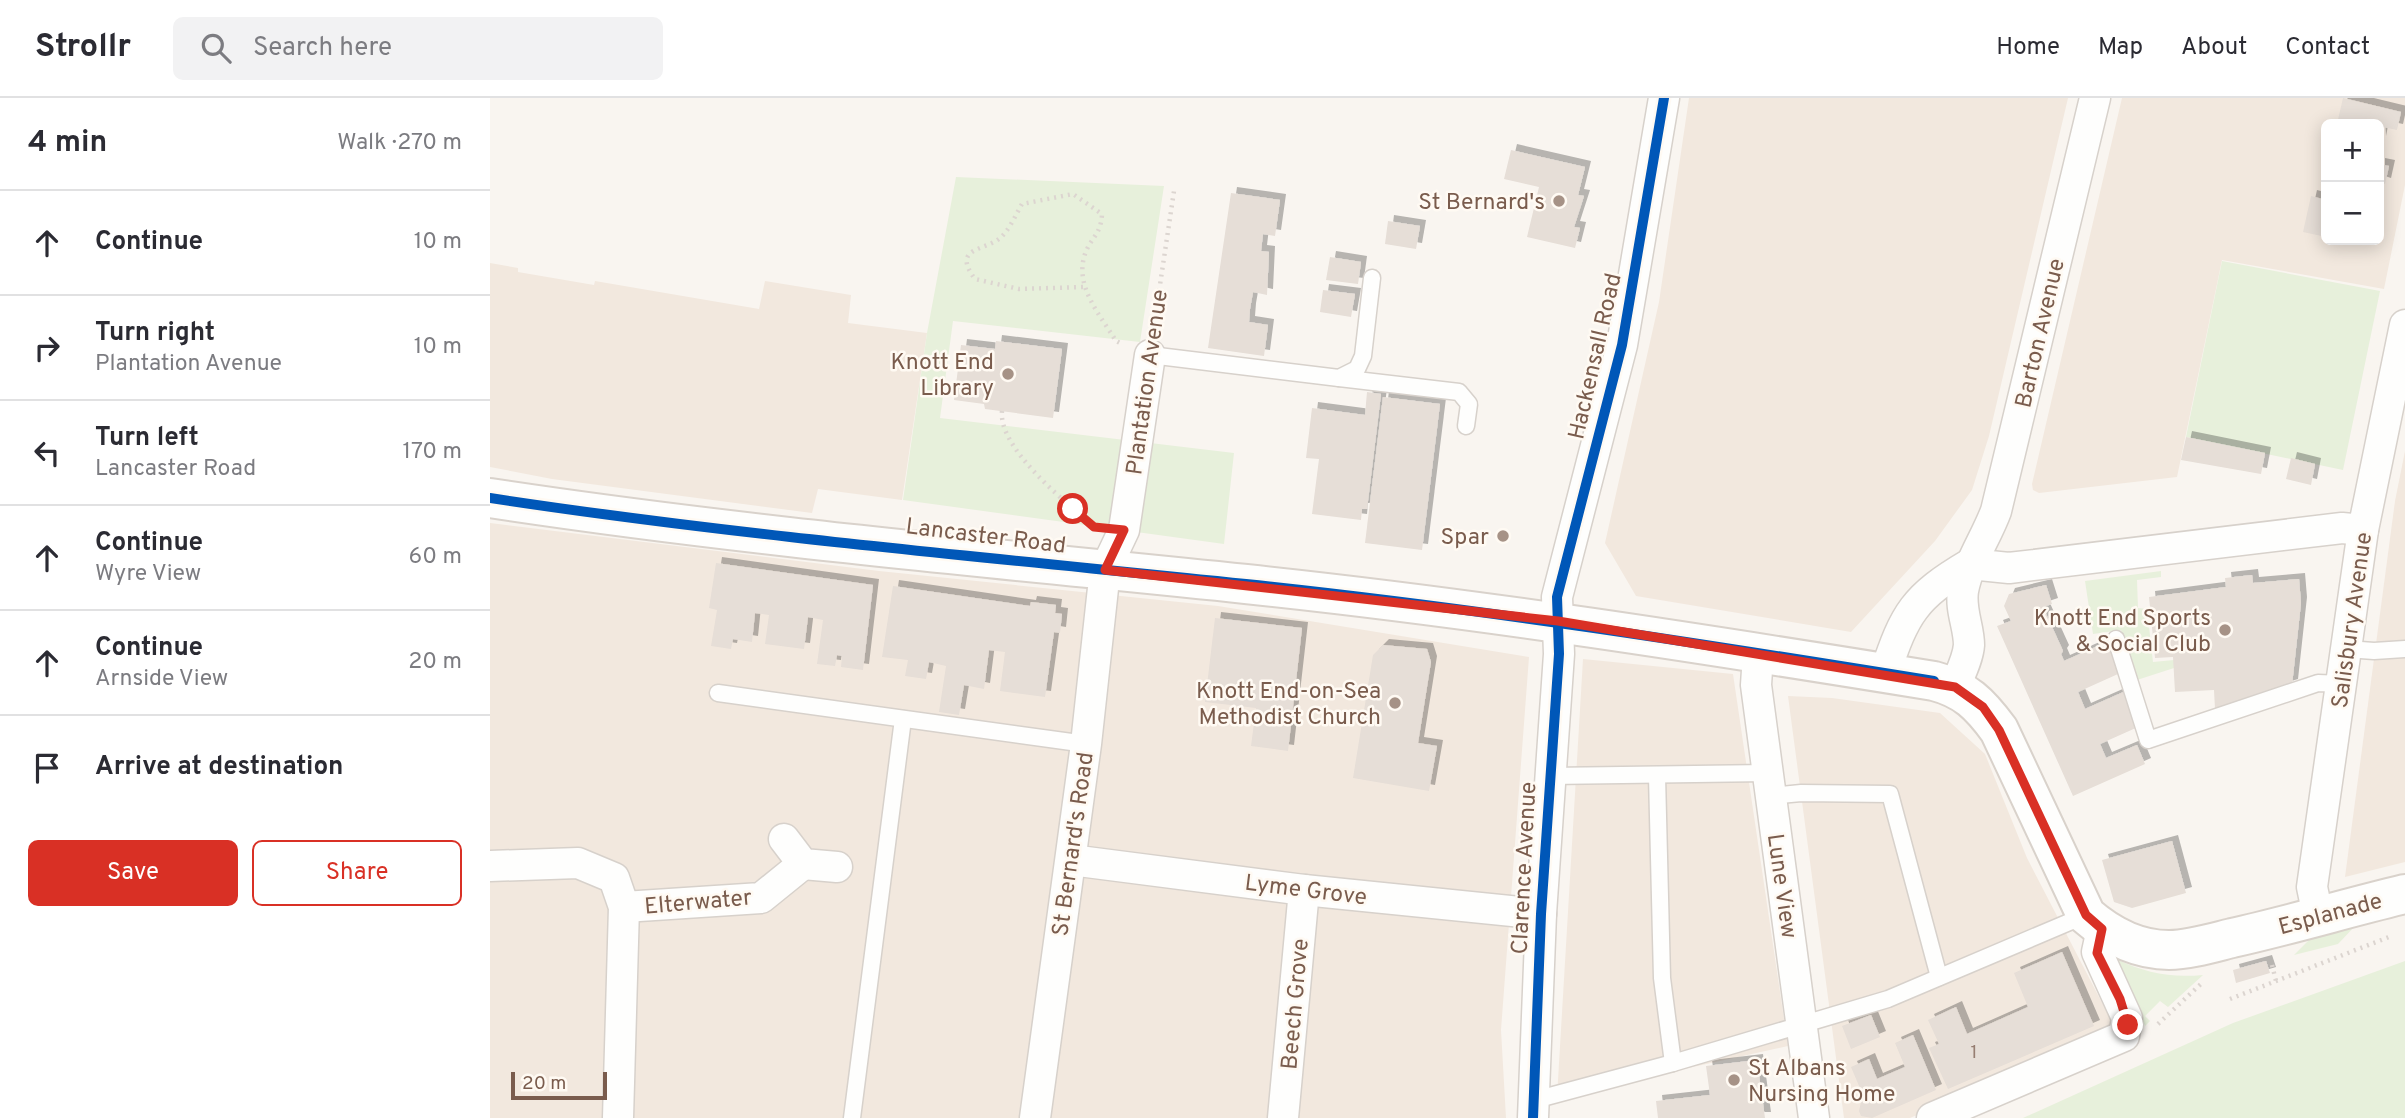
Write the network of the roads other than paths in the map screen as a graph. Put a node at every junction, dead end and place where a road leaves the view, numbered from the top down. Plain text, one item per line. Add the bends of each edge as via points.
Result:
1 (1664, 98) edge
2 (2095, 98) edge
3 (1372, 278) dead end
4 (2405, 325) edge
5 (1150, 355) joint
6 (1339, 377) junction
7 (1466, 426) dead end
8 (490, 498) edge
9 (2363, 530) junction
10 (1970, 564) junction
11 (1105, 570) junction
12 (1558, 621) junction
13 (2116, 639) dead end
14 (2347, 649) junction
15 (2405, 649) edge
16 (1758, 655) junction
17 (1885, 673) junction
18 (1944, 684) junction
19 (2342, 684) junction
20 (718, 693) dead end
21 (903, 719) junction
22 (1086, 744) junction
23 (1550, 776) junction
24 (1657, 776) junction
25 (1769, 784) junction
26 (784, 839) dead end
27 (1071, 860) junction
28 (803, 864) junction
29 (490, 866) edge
30 (837, 867) dead end
31 (1304, 890) junction
32 (2405, 894) edge
33 (624, 908) junction
34 (1541, 914) junction
35 (2318, 916) junction
36 (2094, 922) junction
37 (1939, 977) junction
38 (1802, 1025) junction
39 (1673, 1063) junction
40 (1532, 1110) edge
41 (618, 1118) edge
42 (852, 1118) edge
43 (1035, 1118) edge
44 (1283, 1118) edge
45 (1814, 1118) edge
46 (1932, 1118) edge

1 - 12 street, Hackensall Road via 1622,345 1562,569
2 - 10 street, Barton Avenue via 1996,511 1986,540
3 - 6 lane via 1363,356 1357,369
4 - 9 street, Salisbury Avenue
5 - 6 lane
5 - 11 street, Plantation Avenue via 1124,530
6 - 7 lane via 1459,392 1469,404
8 - 11 main road, Lancaster Road via 619,517
9 - 10 street via 2342,528 2009,568
9 - 14 street, Salisbury Avenue
10 - 17 street via 1936,587 1905,617
10 - 18 street via 1961,603 1969,645
11 - 12 main road, Lancaster Road
11 - 22 street, St Bernard's Road
12 - 16 main road, Lancaster Road
12 - 23 street, Clarence Avenue
13 - 19 lane via 2148,740 2318,683
14 - 15 lane
14 - 19 street, Salisbury Avenue
16 - 17 main road, Lancaster Road
16 - 25 street, Lune View via 1756,685
17 - 18 main road, Lancaster Road
18 - 36 main road via 1983,707 1999,730
19 - 35 street, Salisbury Avenue via 2312,887
20 - 21 lane
21 - 22 lane
21 - 42 lane
22 - 27 street, St Bernard's Road
23 - 24 lane
23 - 34 street, Clarence Avenue
24 - 25 lane
24 - 39 lane via 1661,978
25 - 37 lane via 1801,793 1890,794
25 - 38 street, Lune View
26 - 28 street
27 - 31 street, Lyme Grove
27 - 43 street, St Bernard's Road
28 - 30 street
28 - 33 street, Elterwater via 761,898
29 - 33 street via 578,863 614,878
31 - 34 street, Lyme Grove
31 - 44 street, Beech Grove
32 - 35 main road, Esplanade
33 - 41 street
34 - 40 street, Clarence Avenue
35 - 36 main road, Esplanade via 2170,950 2143,947
36 - 37 lane
36 - 46 street via 2097,953 2127,1018 2124,1036
37 - 38 lane via 1888,999
38 - 39 lane
38 - 45 street, Lune View
39 - 40 lane

